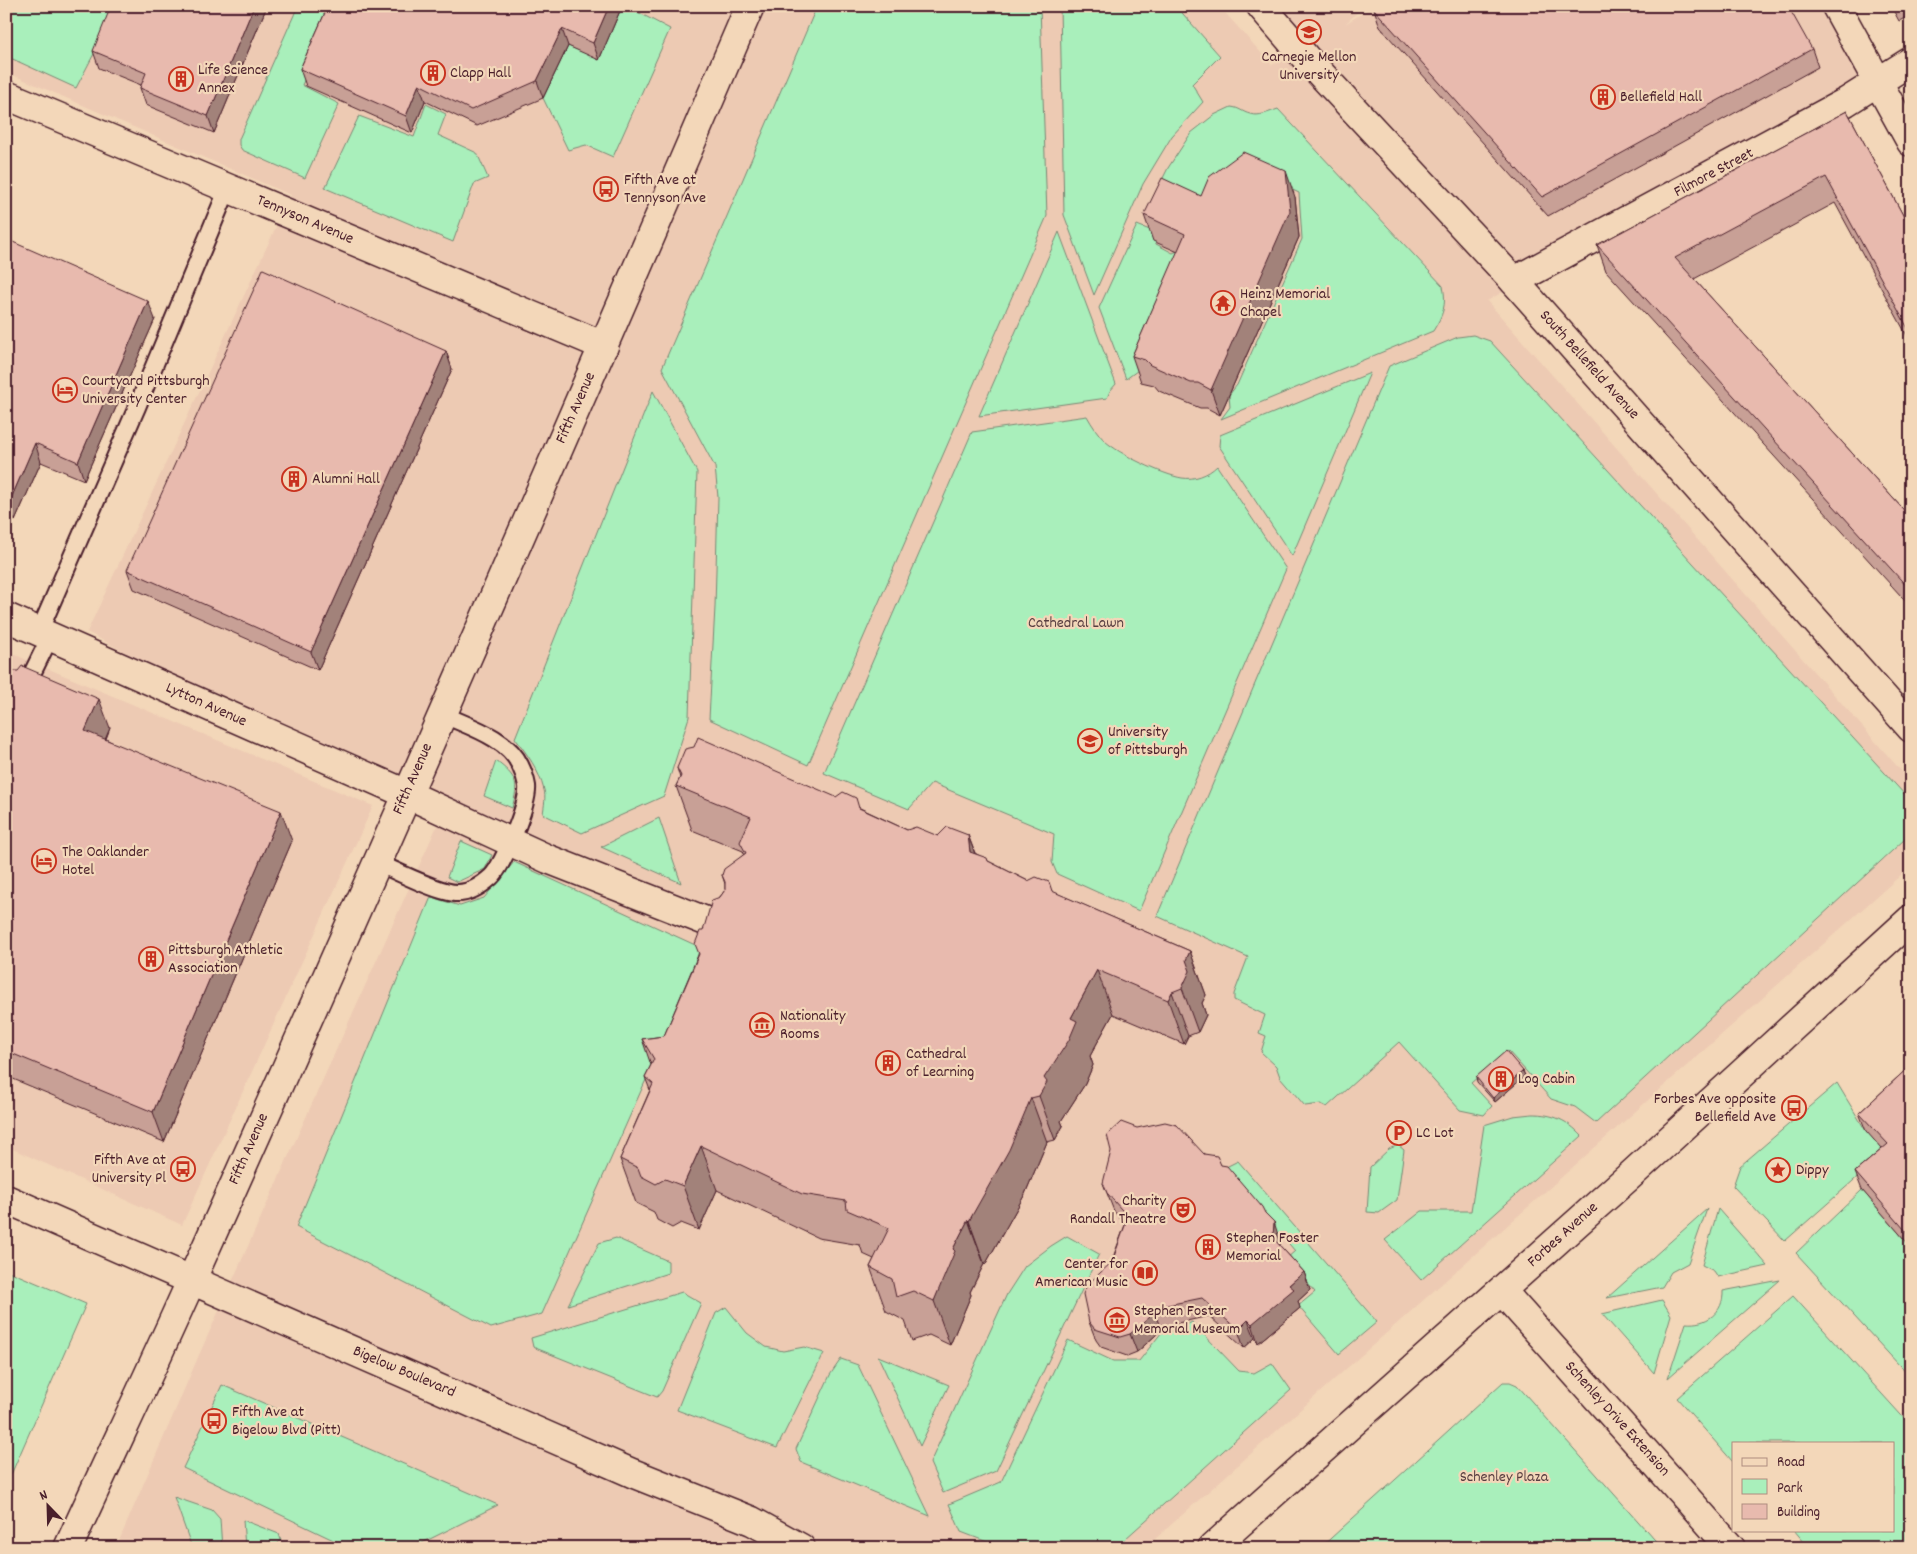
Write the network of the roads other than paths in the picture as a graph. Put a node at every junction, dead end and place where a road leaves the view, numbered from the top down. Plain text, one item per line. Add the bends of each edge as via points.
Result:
1 (750, 6) edge
2 (1261, 6) edge
3 (1836, 6) edge
4 (1911, 61) edge
5 (1878, 82) junction
6 (6, 95) edge
7 (1911, 142) edge
8 (228, 188) junction
9 (1514, 281) junction
10 (604, 346) junction
11 (6, 617) edge
12 (45, 634) junction
13 (24, 692) edge
14 (442, 714) junction
15 (1911, 728) edge
16 (406, 794) junction
17 (510, 842) junction
18 (376, 862) junction
19 (1911, 919) edge
20 (726, 929) edge
21 (6, 1199) edge
22 (191, 1281) junction
23 (1502, 1291) junction
24 (68, 1548) edge
25 (801, 1548) edge
26 (1212, 1548) edge
27 (1732, 1548) edge

1 - 10 main road, Fifth Avenue
2 - 9 main road, South Bellefield Avenue
3 - 5 main road
4 - 5 main road, Filmore Street
5 - 7 main road
5 - 9 main road, Filmore Street
6 - 8 main road, Tennyson Avenue
8 - 10 main road, Tennyson Avenue
8 - 12 lane
9 - 15 main road, South Bellefield Avenue
10 - 14 main road, Fifth Avenue
11 - 12 main road, Lytton Avenue
12 - 13 lane
12 - 16 main road, Lytton Avenue
14 - 16 main road, Fifth Avenue
14 - 17 lane via 494,739 520,764 527,786 525,806
16 - 17 main road, Lytton Avenue
16 - 18 main road, Fifth Avenue
17 - 18 lane via 492,876 477,888 458,893 441,890
17 - 20 main road, Lytton Avenue
18 - 22 main road, Fifth Avenue
19 - 23 main road, Forbes Avenue
21 - 22 main road, Bigelow Boulevard
22 - 24 main road, Fifth Avenue
22 - 25 main road, Bigelow Boulevard via 632,1473 752,1521
23 - 26 main road, Forbes Avenue
23 - 27 main road, Schenley Drive Extension

